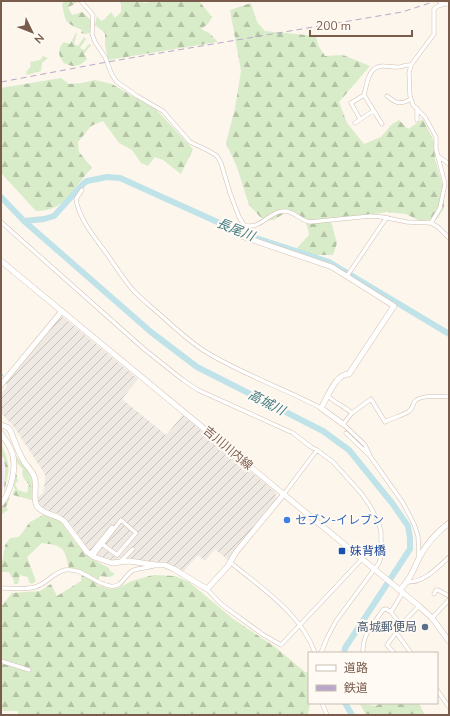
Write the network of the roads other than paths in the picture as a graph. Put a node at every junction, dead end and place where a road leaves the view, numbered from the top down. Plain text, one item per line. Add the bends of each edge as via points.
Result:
1 (81, 1) edge
2 (439, 1) edge
3 (447, 4) edge
4 (411, 65) junction
5 (364, 95) junction
6 (387, 96) dead end
7 (411, 99) junction
8 (417, 108) junction
9 (373, 111) junction
10 (360, 119) junction
11 (416, 120) dead end
12 (355, 123) dead end
13 (382, 124) dead end
14 (438, 155) junction
15 (449, 164) edge
16 (82, 190) dead end
17 (387, 217) junction
18 (1, 222) edge
19 (431, 223) junction
20 (244, 225) junction
21 (239, 233) joint
22 (449, 238) edge
23 (1, 261) edge
24 (348, 275) junction
25 (62, 311) junction
26 (1, 385) edge
27 (328, 396) junction
28 (449, 397) edge
29 (321, 408) junction
30 (352, 413) junction
31 (343, 424) junction
32 (1, 425) edge
33 (346, 433) dead end
34 (1, 434) edge
35 (317, 450) junction
36 (370, 456) junction
37 (284, 494) junction
38 (1, 504) edge
39 (449, 523) edge
40 (112, 527) dead end
41 (102, 544) junction
42 (133, 549) dead end
43 (91, 555) junction
44 (449, 557) edge
45 (419, 558) junction
46 (362, 559) junction
47 (120, 562) junction
48 (230, 562) junction
49 (156, 565) junction
50 (374, 569) junction
51 (408, 582) junction
52 (1, 588) edge
53 (208, 589) junction
54 (400, 590) junction
55 (434, 594) dead end
56 (449, 596) edge
57 (449, 600) edge
58 (419, 606) junction
59 (390, 612) junction
60 (432, 618) junction
61 (299, 626) junction
62 (401, 626) junction
63 (396, 633) junction
64 (449, 641) edge
65 (315, 652) edge
66 (321, 652) edge
67 (362, 652) edge
68 (393, 652) edge
69 (410, 652) edge
70 (1, 661) edge
71 (29, 670) dead end
72 (438, 691) edge
73 (322, 704) edge
74 (449, 707) edge
75 (327, 715) edge

1 - 20 street via 93,15 92,34 117,82 162,111 190,142 217,156
2 - 3 street
3 - 4 street via 434,9 434,34
4 - 5 street via 375,67 370,74
4 - 7 street
5 - 9 street
5 - 10 street via 351,103
6 - 7 street via 398,103
7 - 8 street
8 - 11 street
8 - 14 street via 436,137
9 - 10 street
9 - 13 street
10 - 12 street
14 - 15 street
14 - 19 street via 445,184 440,208
16 - 29 street via 76,199 82,218 140,297 204,351
17 - 19 street via 407,222
17 - 20 street via 306,222 285,211 270,215 252,227
17 - 24 street
18 - 35 street via 144,349 183,380 198,390 293,433
19 - 22 street
20 - 21 street
21 - 24 street via 332,266
23 - 25 street, 吉川川内線
24 - 27 street via 394,306 349,374 344,374 336,381
25 - 26 street
25 - 37 street, 吉川川内線
27 - 29 street
27 - 30 street
28 - 30 street via 418,399 408,412 385,422 371,399
29 - 31 street
30 - 31 street
31 - 36 street via 365,444
32 - 43 street via 10,430 22,460 34,476 37,506 64,521
33 - 36 street
34 - 38 street via 11,450 14,464 9,491
35 - 37 street
35 - 50 street via 346,476 364,497 375,516 382,532 381,541 384,547 382,557
36 - 45 street via 403,503 414,524 418,536
37 - 46 street, 吉川川内線
37 - 48 street
39 - 45 street via 429,542
40 - 43 street
41 - 41 street via 121,520 136,533 117,556
41 - 43 street
42 - 47 street
43 - 47 street via 112,563
44 - 51 street via 429,576
45 - 51 street
46 - 50 street, 吉川川内線
46 - 61 street
47 - 49 street
48 - 53 street
48 - 61 street via 274,599
49 - 52 street via 133,571 115,586 106,585 80,572 64,570 36,587
49 - 53 street via 174,569
50 - 54 street, 吉川川内線
50 - 66 street via 336,621
51 - 54 street
53 - 61 street via 221,604 279,645
54 - 58 street, 吉川川内線
54 - 59 street
55 - 56 street via 438,590
57 - 60 street
58 - 60 street, 吉川川内線
58 - 62 street
59 - 62 street
59 - 67 street via 383,610 368,631 362,643
60 - 64 street, 吉川川内線
61 - 65 street
62 - 63 street
63 - 68 street via 387,645
63 - 69 street
70 - 71 street
72 - 74 street
73 - 75 street

